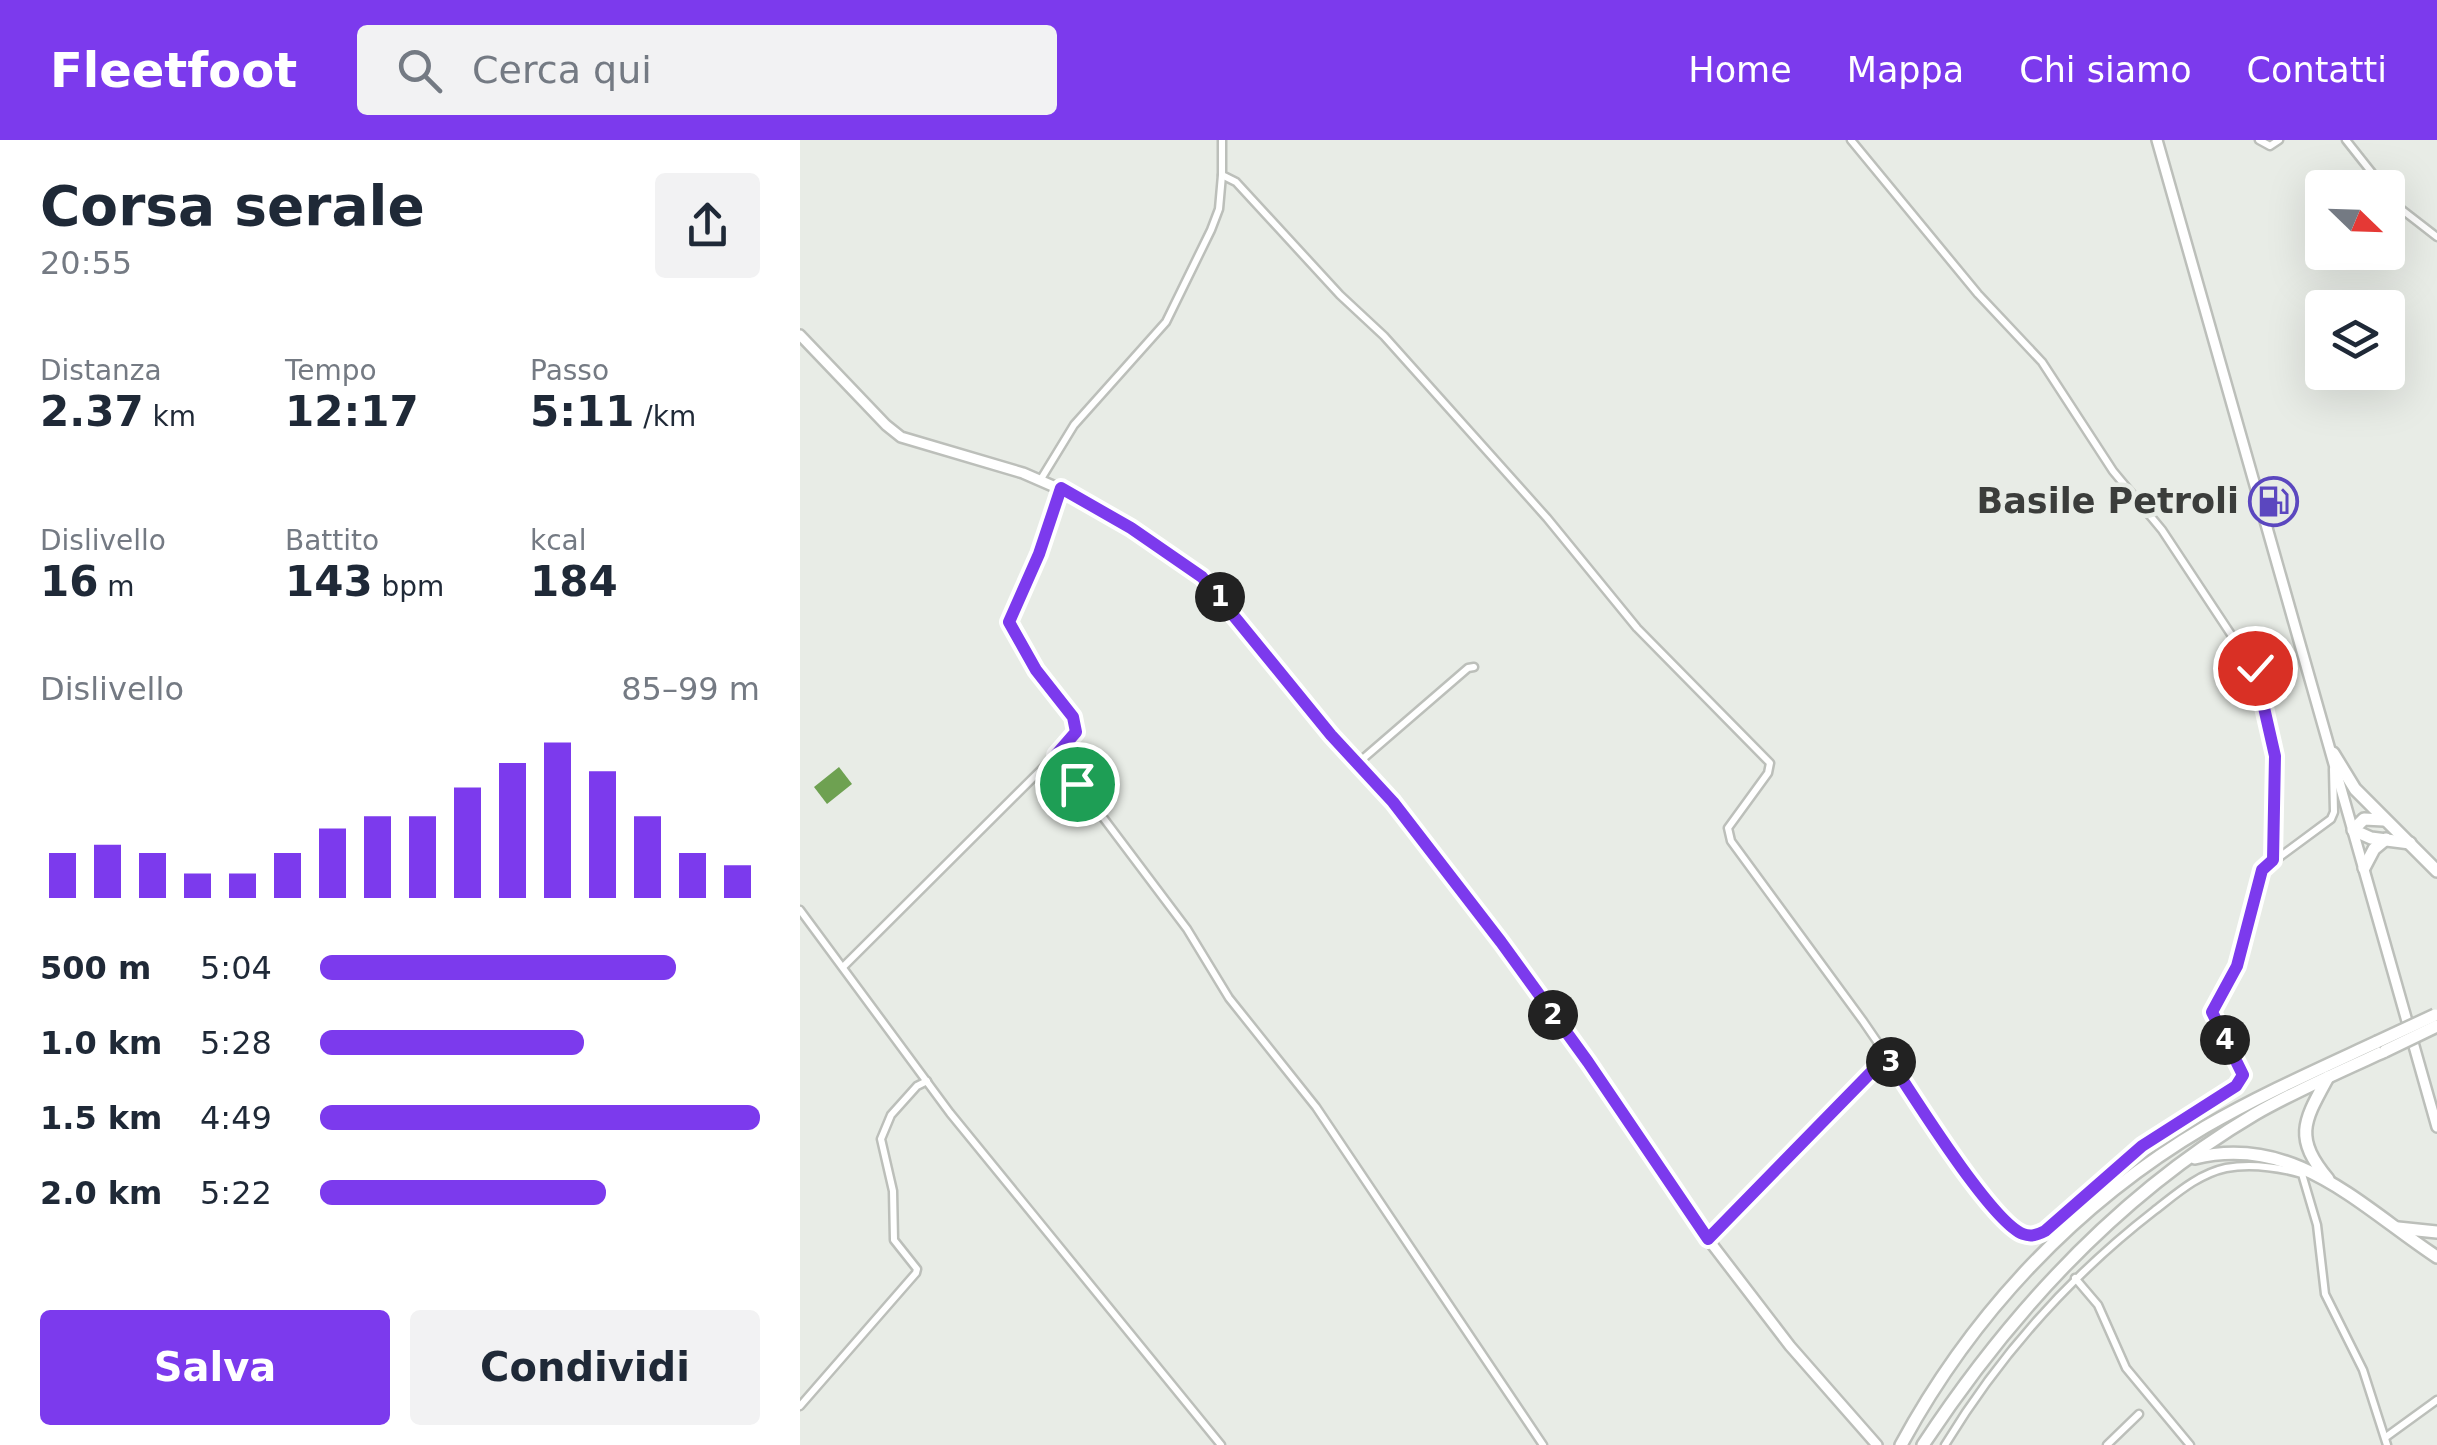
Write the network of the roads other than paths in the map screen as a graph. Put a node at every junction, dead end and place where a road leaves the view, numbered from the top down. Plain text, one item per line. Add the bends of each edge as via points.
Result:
1 (1222, 140) edge
2 (1851, 140) edge
3 (2157, 140) edge
4 (2259, 140) edge
5 (2279, 140) edge
6 (2346, 140) edge
7 (2370, 170) edge
8 (1222, 175) junction
9 (2405, 212) edge
10 (2437, 237) edge
11 (800, 335) edge
12 (1041, 479) junction
13 (1061, 488) junction
14 (1474, 667) dead end
15 (2333, 753) junction
16 (1056, 755) junction
17 (1358, 763) junction
18 (2389, 822) junction
19 (2353, 830) junction
20 (2386, 839) junction
21 (2410, 843) junction
22 (2273, 860) junction
23 (2364, 868) junction
24 (2437, 871) edge
25 (800, 910) edge
26 (843, 967) junction
27 (2436, 1018) edge
28 (2381, 1046) junction
29 (1887, 1056) junction
30 (2328, 1077) junction
31 (926, 1082) junction
32 (2437, 1127) edge
33 (2186, 1161) junction
34 (2330, 1182) junction
35 (2437, 1219) edge
36 (2394, 1228) junction
37 (2420, 1230) junction
38 (2437, 1232) edge
39 (1708, 1239) junction
40 (2437, 1257) edge
41 (2074, 1278) junction
42 (2437, 1400) edge
43 (800, 1406) edge
44 (2139, 1414) dead end
45 (2386, 1441) edge
46 (1221, 1445) edge
47 (1543, 1445) edge
48 (1877, 1445) edge
49 (1901, 1445) edge
50 (1924, 1445) edge
51 (1945, 1445) edge
52 (2107, 1445) edge
53 (2190, 1445) edge

1 - 8 street
2 - 22 street via 2042,362 2113,471 2251,654 2275,756
3 - 15 street
4 - 5 street via 2270,146
6 - 7 street
8 - 12 street via 1211,230 1166,322 1074,425
8 - 29 street via 1384,336 1570,543 1637,628 1770,762 1729,835
9 - 10 street
11 - 12 street via 901,437
12 - 13 street
13 - 16 street via 1009,622 1073,717 1076,732
13 - 17 street via 1202,577
14 - 17 street
15 - 18 highway via 2355,789
15 - 19 street
15 - 22 street via 2331,818
16 - 26 street
16 - 47 street via 1187,929 1229,998 1316,1107
17 - 39 street via 1501,942
18 - 19 highway via 2364,819
18 - 21 highway
19 - 20 highway
19 - 23 street
20 - 21 highway
20 - 23 highway
21 - 24 highway
22 - 29 street via 2262,870 2237,966 2212,1009 2241,1068 2240,1080 2142,1146 2045,1231 2028,1236 2001,1220
23 - 32 street
25 - 26 street
26 - 31 street
27 - 28 highway, bridge
28 - 30 highway
28 - 49 highway via 2205,1128 2105,1198 2000,1299 1955,1356
29 - 39 street
30 - 33 highway
30 - 34 highway via 2304,1137
31 - 43 street via 891,1115 882,1139 894,1240 916,1273
31 - 46 street
33 - 34 highway via 2248,1152 2286,1160
33 - 50 highway via 2130,1203 2045,1286 1957,1393
34 - 36 highway
35 - 37 highway
36 - 37 highway
36 - 40 highway
37 - 38 highway
39 - 48 street
41 - 45 street via 2197,1178 2252,1165 2302,1174 2318,1225 2326,1294 2351,1340
41 - 51 street via 1998,1366
41 - 53 street via 2098,1306 2126,1368
42 - 45 street
44 - 52 street

